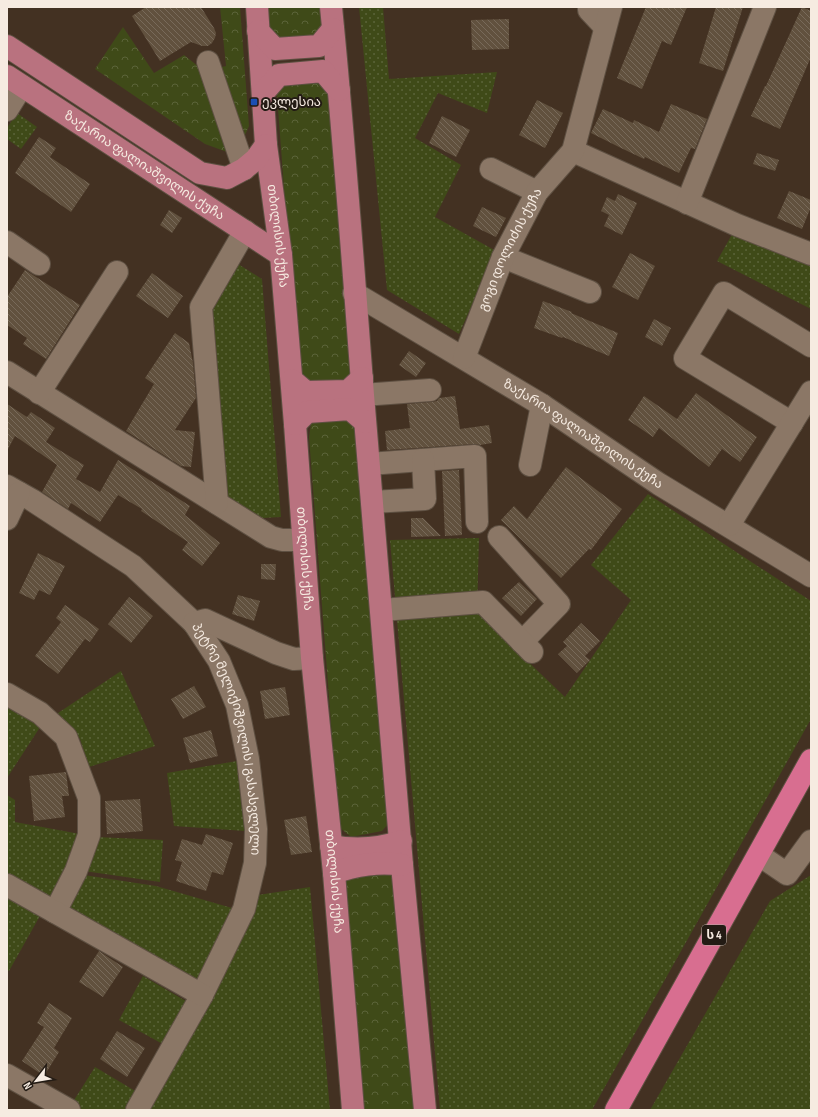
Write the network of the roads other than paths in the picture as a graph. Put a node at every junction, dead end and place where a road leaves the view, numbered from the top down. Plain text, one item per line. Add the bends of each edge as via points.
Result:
1 (257, 7) edge
2 (331, 7) edge
3 (589, 7) edge
4 (765, 7) edge
5 (608, 17) edge
6 (333, 29) junction
7 (258, 31) junction
8 (7, 46) edge
9 (208, 62) dead end
10 (15, 81) edge
11 (339, 90) junction
12 (263, 93) junction
13 (7, 110) edge
14 (266, 145) junction
15 (573, 151) junction
16 (244, 169) junction
17 (491, 170) dead end
18 (537, 192) junction
19 (687, 203) junction
20 (245, 232) junction
21 (7, 242) edge
22 (810, 250) edge
23 (281, 255) junction
24 (503, 257) junction
25 (39, 264) dead end
26 (117, 272) dead end
27 (590, 292) dead end
28 (354, 293) junction
29 (811, 346) edge
30 (464, 358) junction
31 (7, 372) edge
32 (292, 380) junction
33 (362, 386) junction
34 (430, 390) dead end
35 (40, 392) junction
36 (811, 392) edge
37 (542, 405) junction
38 (365, 422) junction
39 (792, 423) junction
40 (296, 424) junction
41 (423, 460) junction
42 (369, 464) junction
43 (530, 465) dead end
44 (13, 490) edge
45 (372, 502) junction
46 (217, 503) junction
47 (7, 519) edge
48 (477, 522) dead end
49 (729, 525) junction
50 (499, 537) dead end
51 (304, 540) junction
52 (811, 576) edge
53 (382, 610) junction
54 (194, 623) junction
55 (312, 658) junction
56 (7, 694) edge
57 (811, 760) edge
58 (401, 841) junction
59 (811, 841) edge
60 (331, 846) junction
61 (759, 855) junction
62 (402, 865) junction
63 (334, 873) junction
64 (7, 885) edge
65 (55, 912) junction
66 (202, 995) junction
67 (7, 1075) edge
68 (58, 1107) edge
69 (137, 1110) edge
70 (353, 1110) edge
71 (425, 1110) edge
72 (616, 1110) edge

1 - 7 main road, თბილისის ქუჩა
2 - 6 main road
3 - 5 street via 589,10
4 - 19 street
5 - 15 street, გოგი დოლიძის ქუჩა
6 - 7 main road via 319,46 275,49
6 - 11 main road
7 - 12 main road, თბილისის ქუჩა
8 - 16 main road, ზაქარია ფალიაშვილის ქუჩა via 200,173 227,178
9 - 16 street
10 - 13 street
10 - 20 main road, ზაქარია ფალიაშვილის ქუჩა
11 - 12 main road via 323,72 278,75
11 - 28 main road via 350,207
12 - 14 main road, თბილისის ქუჩა
14 - 16 main road, ზაქარია ფალიაშვილის ქუჩა via 256,159
14 - 23 main road, თბილისის ქუჩა
15 - 18 street, გოგი დოლიძის ქუჩა
15 - 19 street
17 - 18 street
18 - 24 street, გოგი დოლიძის ქუჩა
19 - 22 street
20 - 23 main road, ზაქარია ფალიაშვილის ქუჩა
20 - 46 street via 201,307
21 - 25 street
23 - 32 main road, თბილისის ქუჩა
24 - 27 street
24 - 30 street, გოგი დოლიძის ქუჩა
26 - 35 street
28 - 30 street, ზაქარია ფალიაშვილის ქუჩა
28 - 33 main road
29 - 39 street via 724,293 685,358
30 - 37 street, ზაქარია ფალიაშვილის ქუჩა
31 - 35 street
32 - 33 main road via 306,392 348,391
32 - 40 main road, თბილისის ქუჩა
33 - 34 street
33 - 38 main road
35 - 46 street
36 - 39 street
37 - 43 street
37 - 49 street, ზაქარია ფალიაშვილის ქუჩა via 659,484
38 - 40 main road via 350,409 307,412
38 - 42 main road
39 - 49 street
40 - 51 main road, თბილისის ქუჩა
41 - 42 street
41 - 45 street via 425,499
41 - 48 street via 474,456
42 - 45 main road
44 - 47 street
44 - 54 street, პეტრე მელიქიშვილის I გასასვლელი via 133,566
45 - 53 main road
46 - 51 street via 271,537
49 - 52 street, ზაქარია ფალიაშვილის ქუჩა
50 - 53 street via 559,604 527,647 483,602
51 - 55 main road, თბილისის ქუჩა
53 - 58 main road
54 - 55 street via 205,620 294,659
54 - 66 street, პეტრე მელიქიშვილის I გასასვლელი via 220,660 237,705 248,759 256,829 255,863 244,909
55 - 60 main road, თბილისის ქუჩა
56 - 65 street via 40,713 66,737 89,798 89,835 76,871
57 - 61 highway, ს 4
58 - 60 main road via 368,848 347,849
58 - 62 main road
59 - 61 street via 787,874
60 - 63 main road, თბილისის ქუჩა
61 - 72 highway, ს 4
62 - 63 main road via 369,865 346,868
62 - 71 main road
63 - 70 main road, თბილისის ქუჩა
64 - 65 street
65 - 66 street
66 - 69 street, პეტრე მელიქიშვილის I გასასვლელი
67 - 68 street

